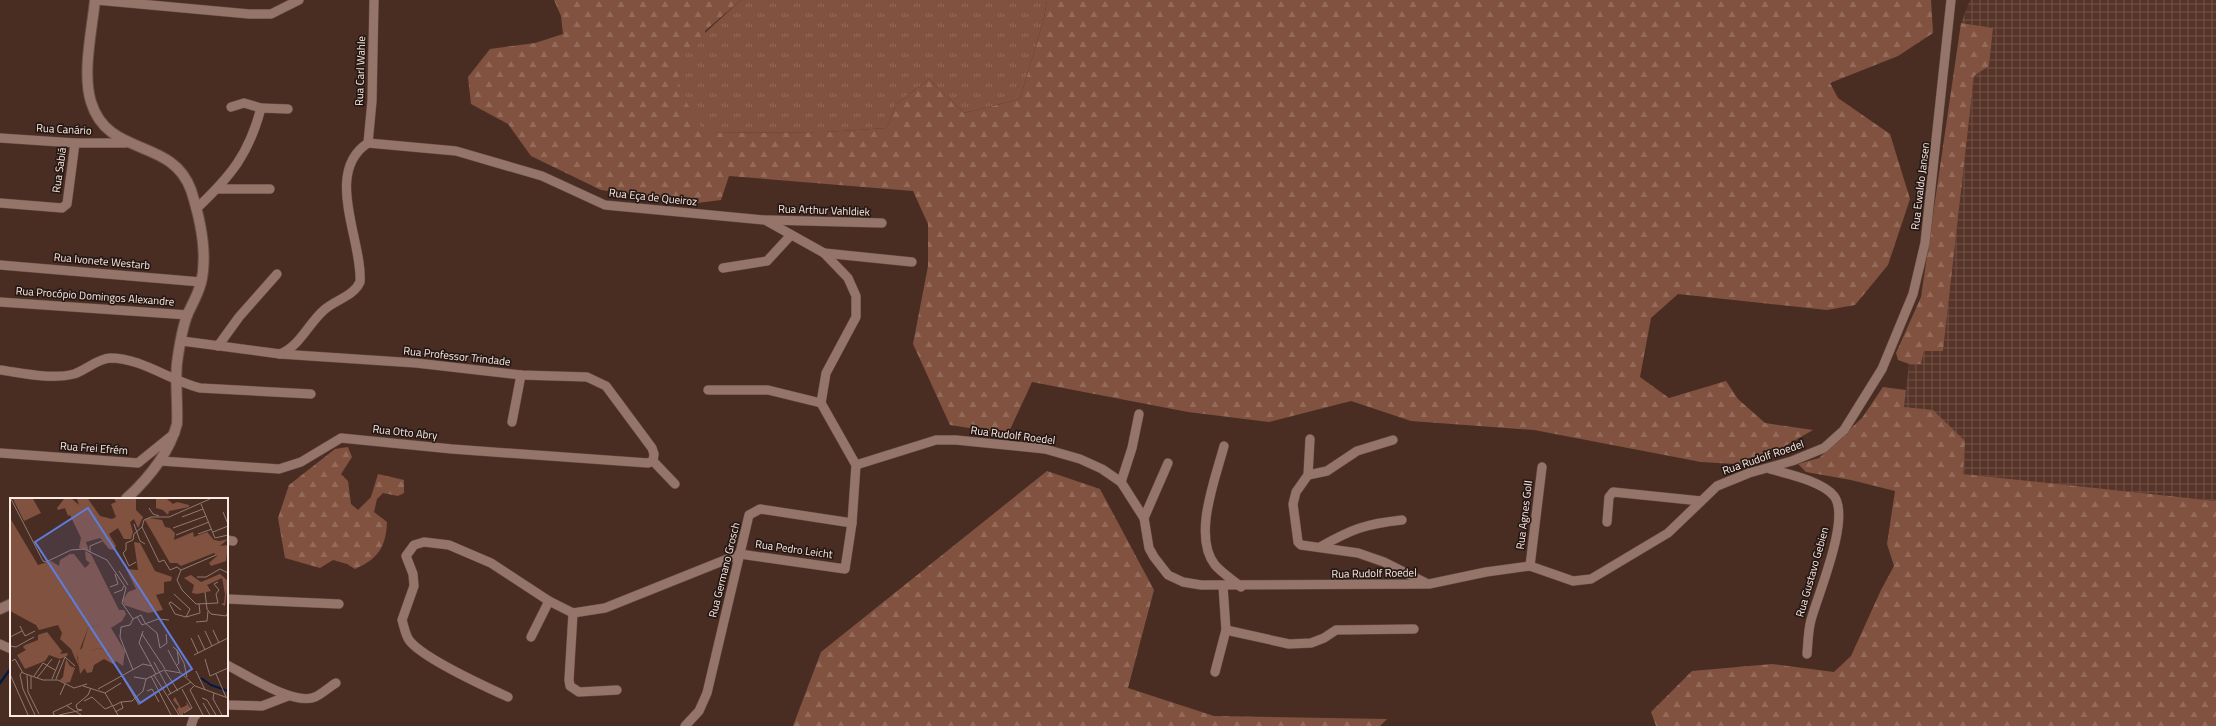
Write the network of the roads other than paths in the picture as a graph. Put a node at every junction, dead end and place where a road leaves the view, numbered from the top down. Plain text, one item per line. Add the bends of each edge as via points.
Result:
1 (95, 0) edge
2 (299, 0) edge
3 (374, 0) edge
4 (1951, 0) edge
5 (231, 107) dead end
6 (260, 108) junction
7 (288, 109) dead end
8 (0, 138) edge
9 (75, 143) junction
10 (126, 143) junction
11 (368, 144) junction
12 (218, 189) junction
13 (270, 189) dead end
14 (0, 203) edge
15 (196, 209) junction
16 (765, 220) junction
17 (882, 224) dead end
18 (791, 235) junction
19 (824, 253) junction
20 (912, 262) dead end
21 (0, 265) edge
22 (723, 268) dead end
23 (277, 274) dead end
24 (201, 282) junction
25 (0, 302) edge
26 (188, 315) junction
27 (182, 341) junction
28 (218, 346) junction
29 (280, 354) junction
30 (1882, 369) joint
31 (0, 370) edge
32 (521, 375) junction
33 (176, 382) junction
34 (708, 390) dead end
35 (311, 394) dead end
36 (821, 403) junction
37 (1139, 414) dead end
38 (512, 422) dead end
39 (175, 433) junction
40 (1310, 439) dead end
41 (1393, 440) dead end
42 (1224, 446) dead end
43 (0, 453) edge
44 (161, 461) junction
45 (653, 461) junction
46 (1168, 464) dead end
47 (856, 465) junction
48 (1542, 467) dead end
49 (1770, 468) junction
50 (1308, 474) junction
51 (1121, 482) junction
52 (675, 484) dead end
53 (127, 498) edge
54 (1701, 501) junction
55 (1144, 518) junction
56 (1402, 520) dead end
57 (1607, 522) dead end
58 (852, 523) junction
59 (1320, 547) junction
60 (740, 554) junction
61 (1530, 566) junction
62 (1429, 584) junction
63 (1223, 586) junction
64 (1241, 586) junction
65 (228, 599) edge
66 (548, 601) junction
67 (10, 604) edge
68 (338, 604) dead end
69 (0, 609) edge
70 (573, 613) junction
71 (1414, 629) dead end
72 (1226, 630) junction
73 (530, 637) dead end
74 (0, 644) edge
75 (10, 648) edge
76 (1807, 654) dead end
77 (228, 666) edge
78 (1215, 672) dead end
79 (336, 683) dead end
80 (617, 690) dead end
81 (288, 696) junction
82 (508, 697) dead end
83 (228, 705) edge
84 (195, 716) edge
85 (191, 726) edge
86 (685, 726) edge

1 - 2 street via 249,14 271,14
1 - 10 main road via 88,75 91,102 97,116 106,127
3 - 11 street, Rua Carl Wahle via 372,101
4 - 30 street, Rua Ewaldo Jansen via 1926,243 1913,294
5 - 6 street via 244,103
6 - 7 street
6 - 12 street via 247,149
8 - 9 street, Rua Canário
9 - 10 street, Rua Canário
9 - 14 street, Rua Sabiá via 65,206 62,208
10 - 15 main road via 160,155 173,163 183,173
11 - 16 street, Rua Eça de Queiroz via 456,151 542,176 605,205
11 - 29 street via 362,147 353,160 346,184 360,282 353,292 324,310 299,341
12 - 13 street
12 - 15 street
15 - 24 main road via 202,241
16 - 17 street, Rua Arthur Vahldiek
16 - 18 street, Rua Eça de Queiroz
18 - 19 street, Rua Eça de Queiroz
18 - 22 street via 767,261
19 - 20 street
19 - 36 street, Rua Eça de Queiroz via 848,278 856,296 856,317 826,373
21 - 24 street, Rua Ivonete Westarb
23 - 28 street
24 - 26 main road
25 - 26 street, Rua Procópio Domingos Alexandre
26 - 27 main road
27 - 28 street, Rua Professor Trindade
27 - 33 main road
28 - 29 street, Rua Professor Trindade
29 - 32 street, Rua Professor Trindade via 416,363
30 - 49 street, Rua Rudolf Roedel via 1844,430 1824,448
31 - 33 street via 52,376 73,374 109,358 125,360 164,374
32 - 38 street
32 - 45 street, Rua Professor Trindade via 587,377 606,386 652,448
33 - 35 street via 200,388
33 - 39 main road
34 - 36 street via 768,390
36 - 47 street
37 - 51 street
39 - 43 street, Rua Frei Efrém via 138,463
39 - 44 main road
40 - 50 street
41 - 50 street via 1357,451 1327,471
42 - 64 street via 1206,514 1205,540 1207,551 1215,565
44 - 45 street, Rua Otto Abry via 279,469 301,462 341,438 468,451 648,463
44 - 53 main road
45 - 52 street, Rua Professor Trindade
46 - 55 street
47 - 51 street, Rua Rudolf Roedel via 936,440 956,440 1045,449 1080,459 1102,469
47 - 58 street
48 - 61 street, Rua Agnes Goll
49 - 54 street, Rua Rudolf Roedel via 1749,473 1717,486
49 - 76 street, Rua Gustavo Gebien via 1821,485 1834,496 1838,507 1838,534 1810,621
50 - 59 street via 1296,492 1293,504 1295,534 1301,545
51 - 55 street, Rua Rudolf Roedel
54 - 57 street via 1613,492 1609,497
54 - 61 street, Rua Rudolf Roedel via 1668,533 1591,579 1573,581
55 - 63 street, Rua Rudolf Roedel via 1149,548 1168,575 1182,582
56 - 59 street via 1371,524 1349,531
58 - 60 street, Rua Germano Grosch via 760,510 750,515
58 - 60 street, Rua Pedro Leicht via 845,569
59 - 62 street via 1358,553 1384,562
60 - 70 street via 605,608
60 - 86 street, Rua Germano Grosch via 706,693 699,711
61 - 62 street, Rua Rudolf Roedel
62 - 64 street, Rua Rudolf Roedel
63 - 64 street, Rua Rudolf Roedel
63 - 72 street
65 - 68 street
66 - 70 street
66 - 73 street
66 - 82 street via 491,563 449,545 424,542 414,545 406,556 414,586 402,620 410,640 423,652 475,682
67 - 69 main road
70 - 80 street via 570,686 579,692
71 - 72 street via 1336,630 1311,643 1289,644
72 - 78 street
74 - 75 street
77 - 81 street
79 - 81 street via 315,697 304,699
81 - 83 street via 262,706
84 - 85 street

